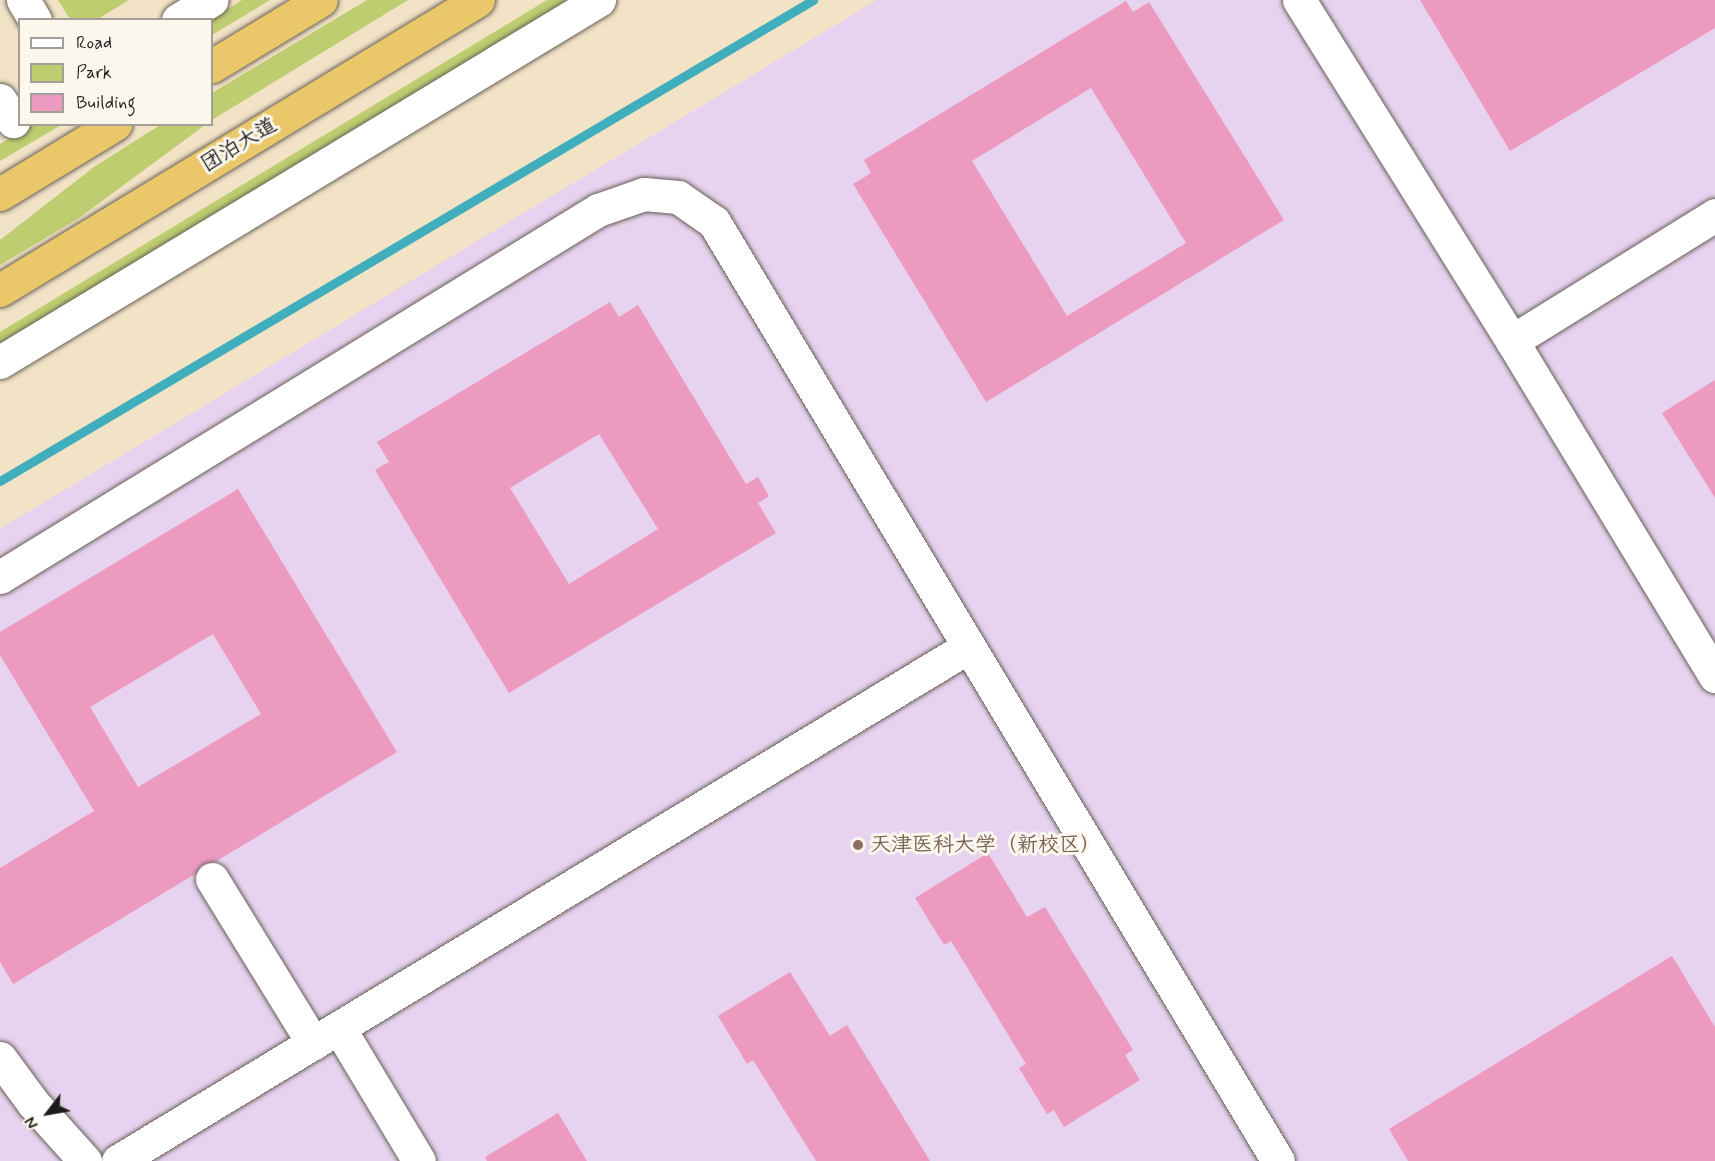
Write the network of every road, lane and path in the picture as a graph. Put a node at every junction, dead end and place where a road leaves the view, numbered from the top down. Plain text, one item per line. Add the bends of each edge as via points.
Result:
1 (23, 0) edge
2 (211, 0) edge
3 (321, 0) edge
4 (478, 0) edge
5 (599, 0) edge
6 (1299, 0) edge
7 (34, 18) edge
8 (181, 18) edge
9 (213, 65) edge
10 (112, 126) edge
11 (0, 194) edge
12 (1715, 216) edge
13 (0, 290) edge
14 (1512, 341) junction
15 (0, 363) edge
16 (0, 577) edge
17 (968, 647) junction
18 (1715, 676) edge
19 (212, 879) dead end
20 (326, 1036) junction
21 (0, 1058) edge
22 (86, 1161) edge
23 (118, 1161) edge
24 (419, 1161) edge
25 (1278, 1161) edge

1 - 7 street
2 - 8 street
3 - 9 highway
4 - 13 highway, 团泊大道
5 - 15 street
6 - 14 street
10 - 11 highway
12 - 14 street
14 - 18 street
16 - 17 street via 598,210 644,194 678,197 714,222
17 - 20 street
17 - 25 street
19 - 20 street
20 - 23 street
20 - 24 street
21 - 22 street via 33,1103

